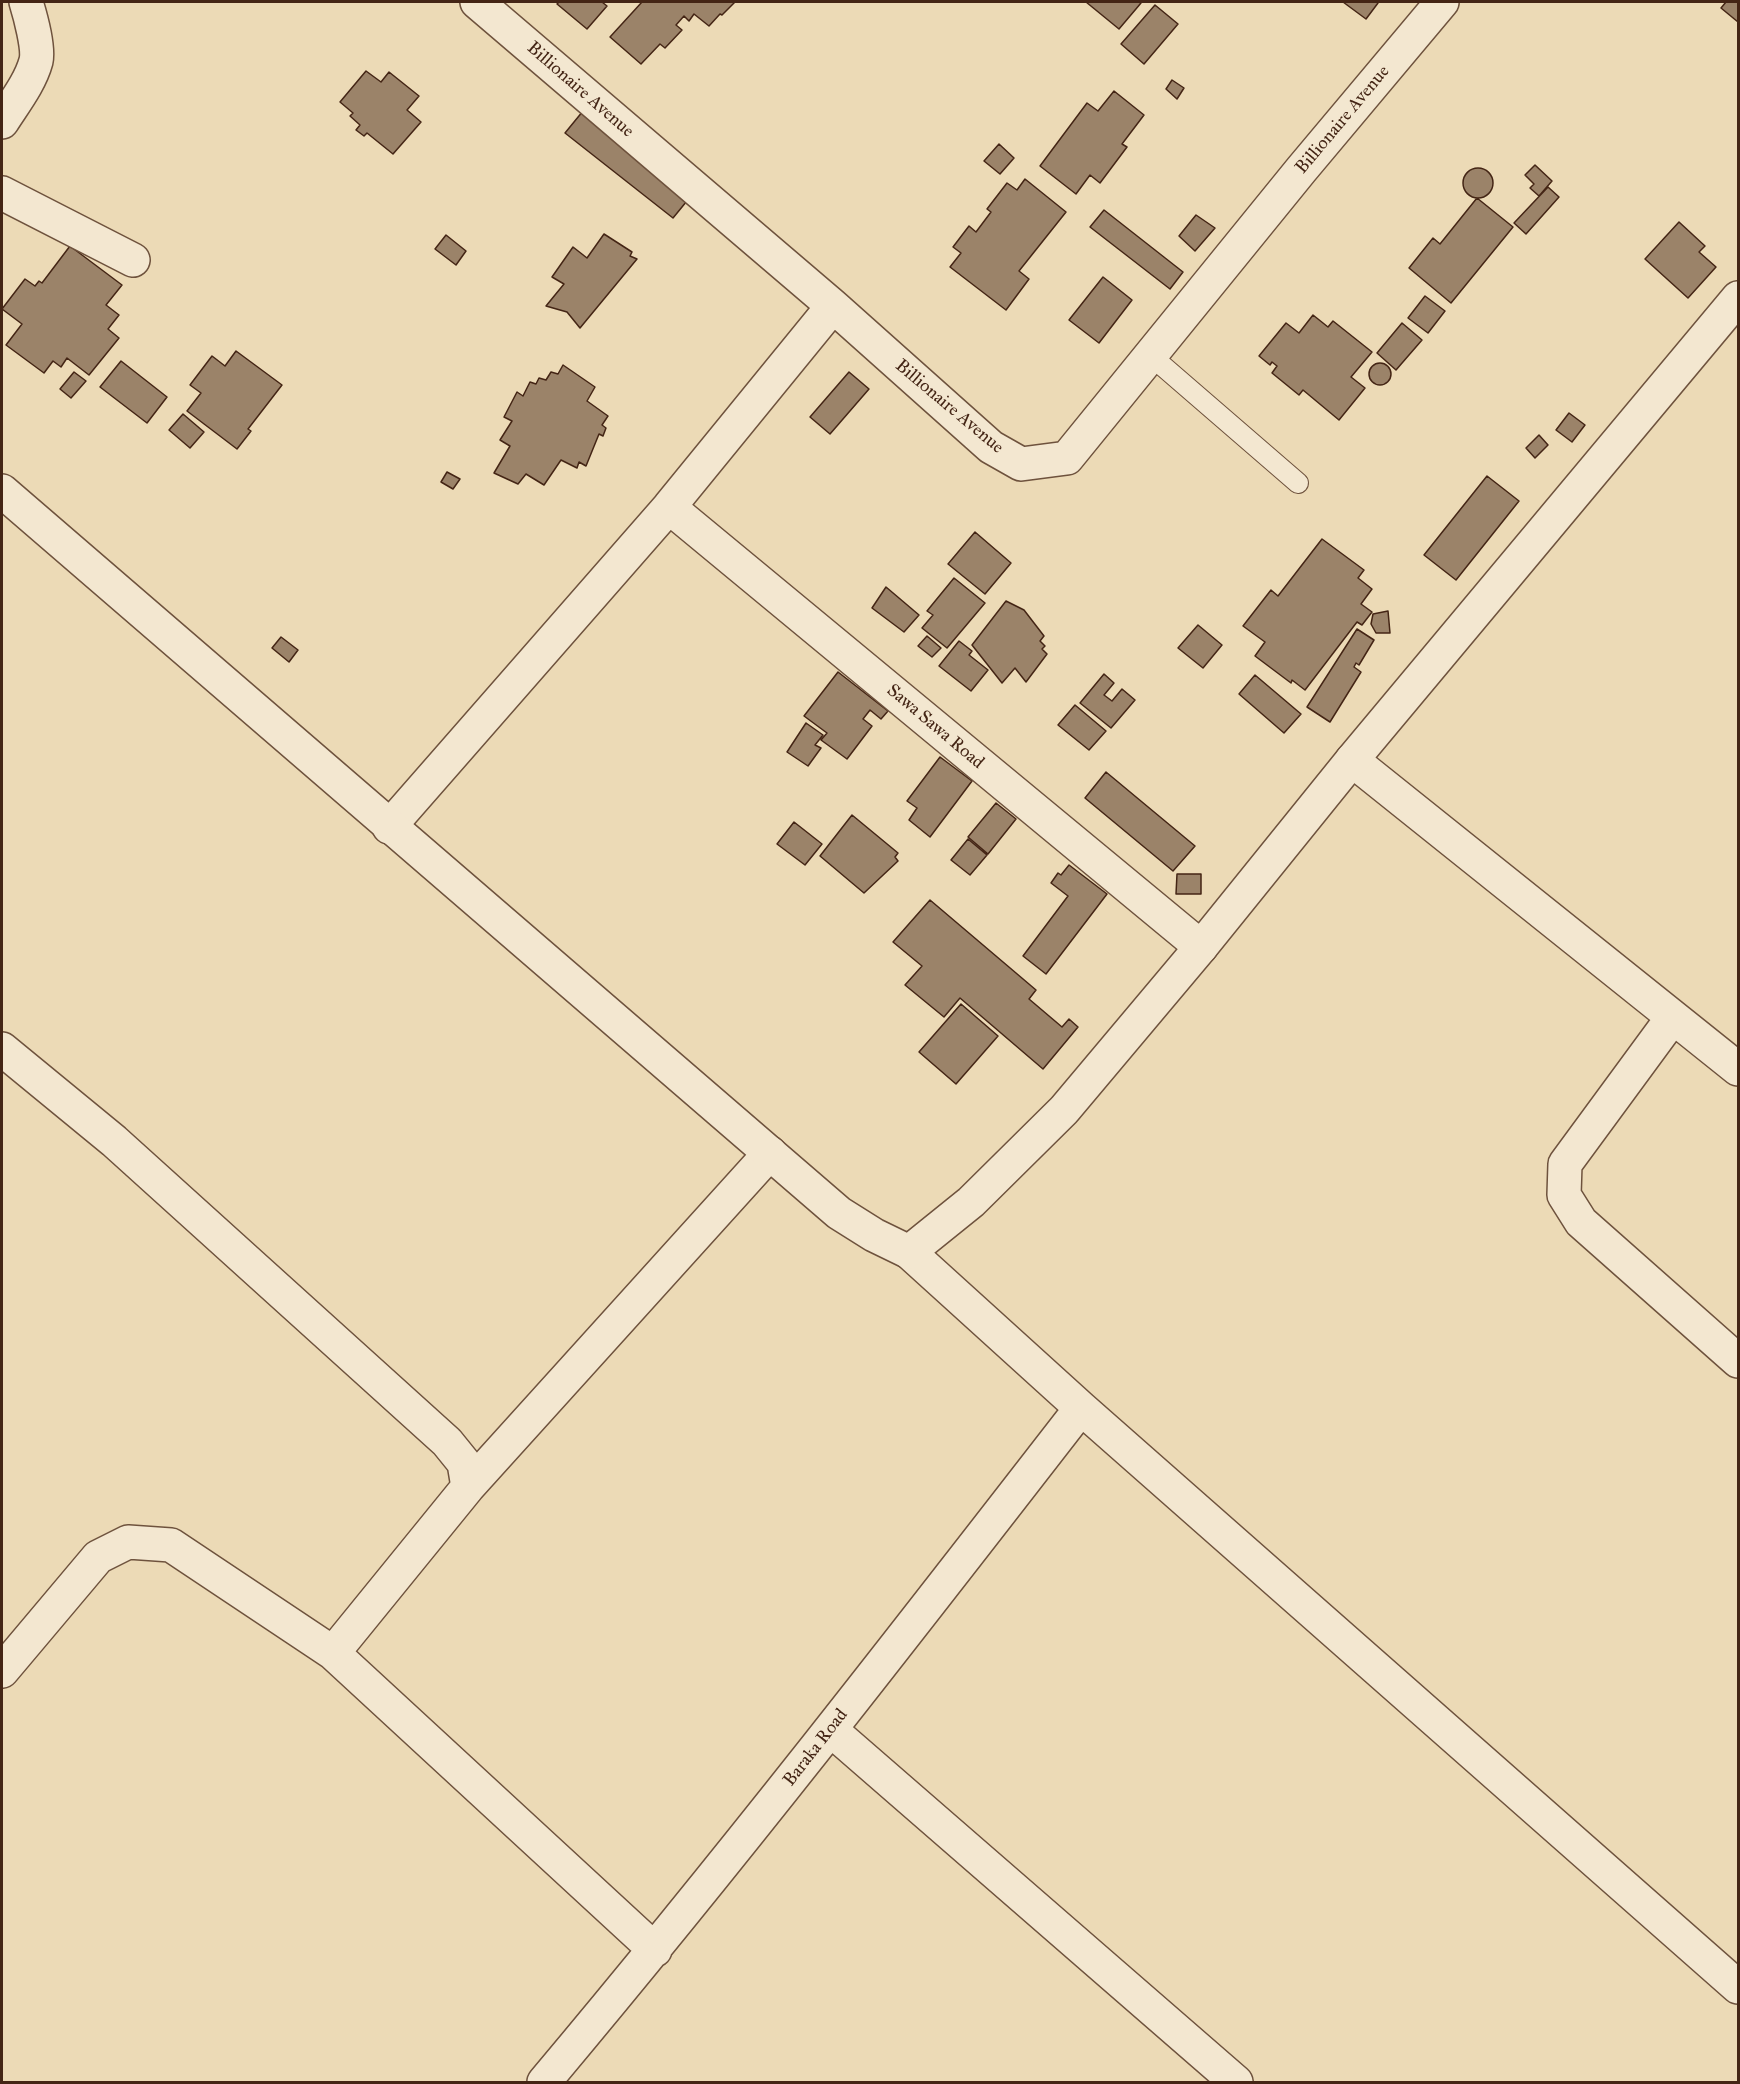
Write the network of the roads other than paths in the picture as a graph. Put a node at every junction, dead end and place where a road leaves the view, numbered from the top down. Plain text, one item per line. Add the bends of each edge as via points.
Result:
1 (26, 2) edge
2 (477, 2) edge
3 (1442, 2) edge
4 (2, 122) edge
5 (2, 193) edge
6 (133, 260) dead end
7 (1738, 298) edge
8 (834, 306) junction
9 (1150, 356) junction
10 (1298, 483) dead end
11 (2, 491) edge
12 (669, 507) junction
13 (1352, 760) junction
14 (390, 827) junction
15 (1201, 947) junction
16 (1673, 1017) junction
17 (2, 1049) edge
18 (1738, 1069) edge
19 (770, 1153) junction
20 (909, 1252) junction
21 (1738, 1361) edge
22 (1081, 1408) junction
23 (468, 1487) junction
24 (333, 1653) junction
25 (2, 1671) edge
26 (831, 1730) junction
27 (655, 1950) junction
28 (1738, 1987) edge
29 (544, 2082) edge
30 (1236, 2082) edge

1 - 4 street via 36,59
2 - 8 street, Billionaire Avenue
3 - 9 street, Billionaire Avenue
5 - 6 street
7 - 13 street
8 - 9 street, Billionaire Avenue via 991,447 1021,464 1067,458
8 - 12 street
9 - 10 lane
11 - 14 street
12 - 14 street
12 - 15 street, Sawa Sawa Road
13 - 15 street
13 - 16 street
14 - 19 street
15 - 20 street via 1064,1110 971,1202
16 - 18 street
16 - 21 street via 1565,1164 1564,1195 1581,1222
17 - 23 street via 114,1140 447,1442 464,1463
19 - 20 street via 839,1213
19 - 23 street
20 - 22 street
22 - 26 street, Baraka Road
22 - 28 street
23 - 24 street
24 - 25 street via 171,1545 128,1542 98,1557
24 - 27 street
26 - 27 street, Baraka Road
26 - 30 street
27 - 29 street, Baraka Road

